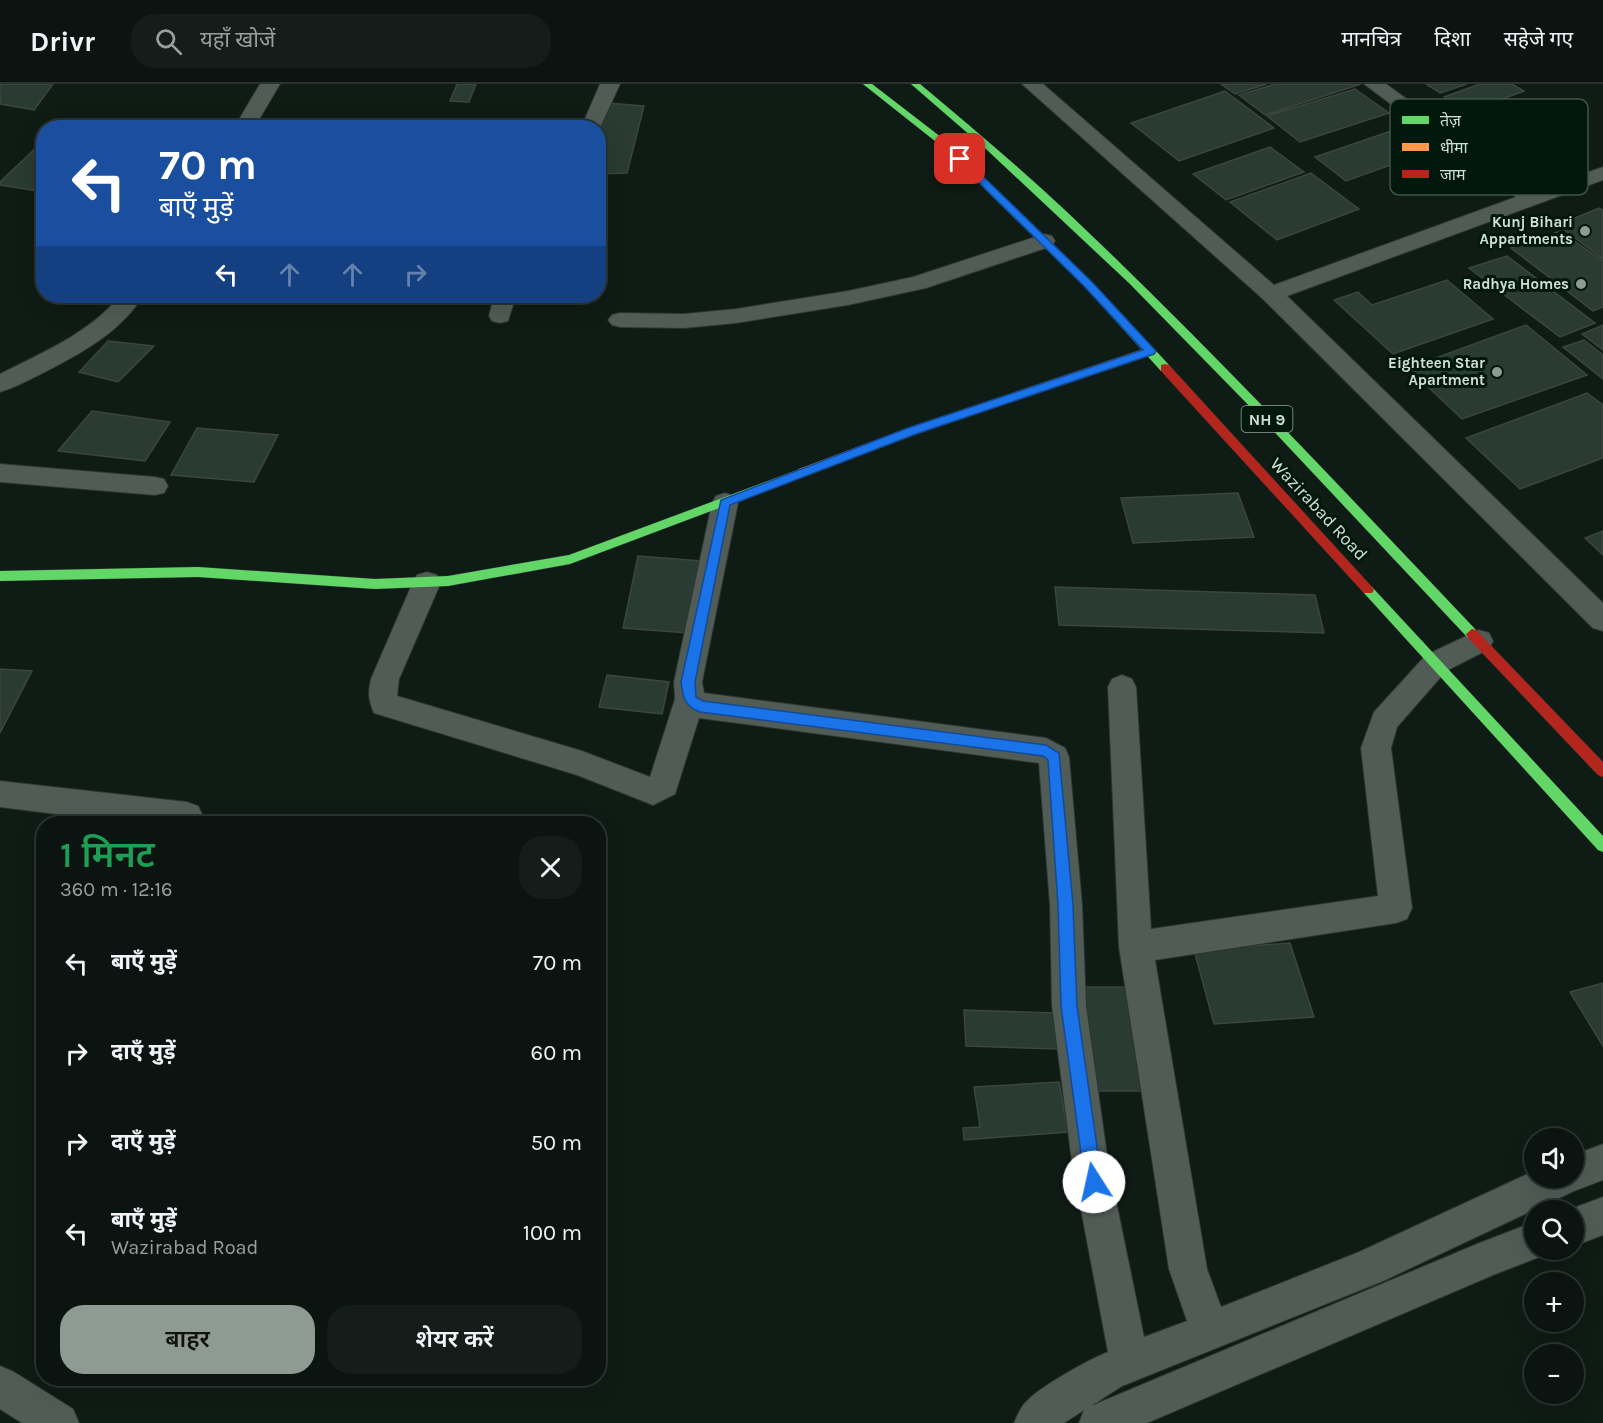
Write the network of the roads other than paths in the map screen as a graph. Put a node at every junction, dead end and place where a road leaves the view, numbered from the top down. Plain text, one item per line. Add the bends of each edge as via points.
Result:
1 (270, 84) edge
2 (610, 84) edge
3 (867, 84) edge
4 (915, 84) edge
5 (1032, 84) edge
6 (1374, 84) edge
7 (1395, 99) edge
8 (249, 120) edge
9 (594, 120) edge
10 (1603, 173) edge
11 (1588, 179) edge
12 (1526, 195) edge
13 (1546, 195) edge
14 (1533, 200) junction
15 (1044, 241) junction
16 (1271, 294) junction
17 (126, 303) edge
18 (620, 320) dead end
19 (1150, 351) junction
20 (0, 384) edge
21 (0, 472) edge
22 (155, 486) dead end
23 (725, 503) junction
24 (0, 576) edge
25 (427, 582) junction
26 (1603, 620) edge
27 (1479, 641) junction
28 (1436, 663) junction
29 (1122, 687) dead end
30 (690, 699) junction
31 (1603, 771) edge
32 (0, 794) edge
33 (187, 816) dead end
34 (1603, 846) edge
35 (1136, 947) junction
36 (1603, 1162) edge
37 (1584, 1169) edge
38 (1539, 1188) edge
39 (1603, 1216) edge
40 (1584, 1223) edge
41 (1524, 1245) edge
42 (1210, 1331) junction
43 (1130, 1364) junction
44 (0, 1386) edge
45 (59, 1423) edge
46 (1034, 1423) edge
47 (1099, 1423) edge

1 - 8 street
2 - 9 street
3 - 15 main road, Wazirabad Road via 943,143
4 - 27 main road, Wazirabad Road / NH 9 via 986,142 1136,282
5 - 16 street
6 - 7 street
10 - 11 street
12 - 14 street
13 - 14 street
14 - 16 street
15 - 18 street via 918,283 848,298 736,316 684,321
15 - 19 main road, Wazirabad Road
16 - 26 street
17 - 20 street via 90,336
19 - 23 main road via 912,431
19 - 28 main road, Wazirabad Road
21 - 22 street
23 - 25 main road via 570,559
23 - 30 street via 688,682
24 - 25 main road via 198,572 375,584
25 - 30 street via 385,679 384,705 582,764 652,792 664,785
27 - 28 street
27 - 31 main road, Wazirabad Road / NH 9
28 - 34 main road, Wazirabad Road
28 - 35 street via 1384,721 1376,748 1396,908
29 - 35 street
30 - 43 street via 700,706 1046,751 1054,757 1066,905 1069,1006 1090,1162
32 - 33 street
35 - 42 street via 1188,1269
36 - 37 street
38 - 42 street via 1369,1267
39 - 40 street
41 - 47 street
42 - 43 street
43 - 46 street via 1075,1392
44 - 45 street

